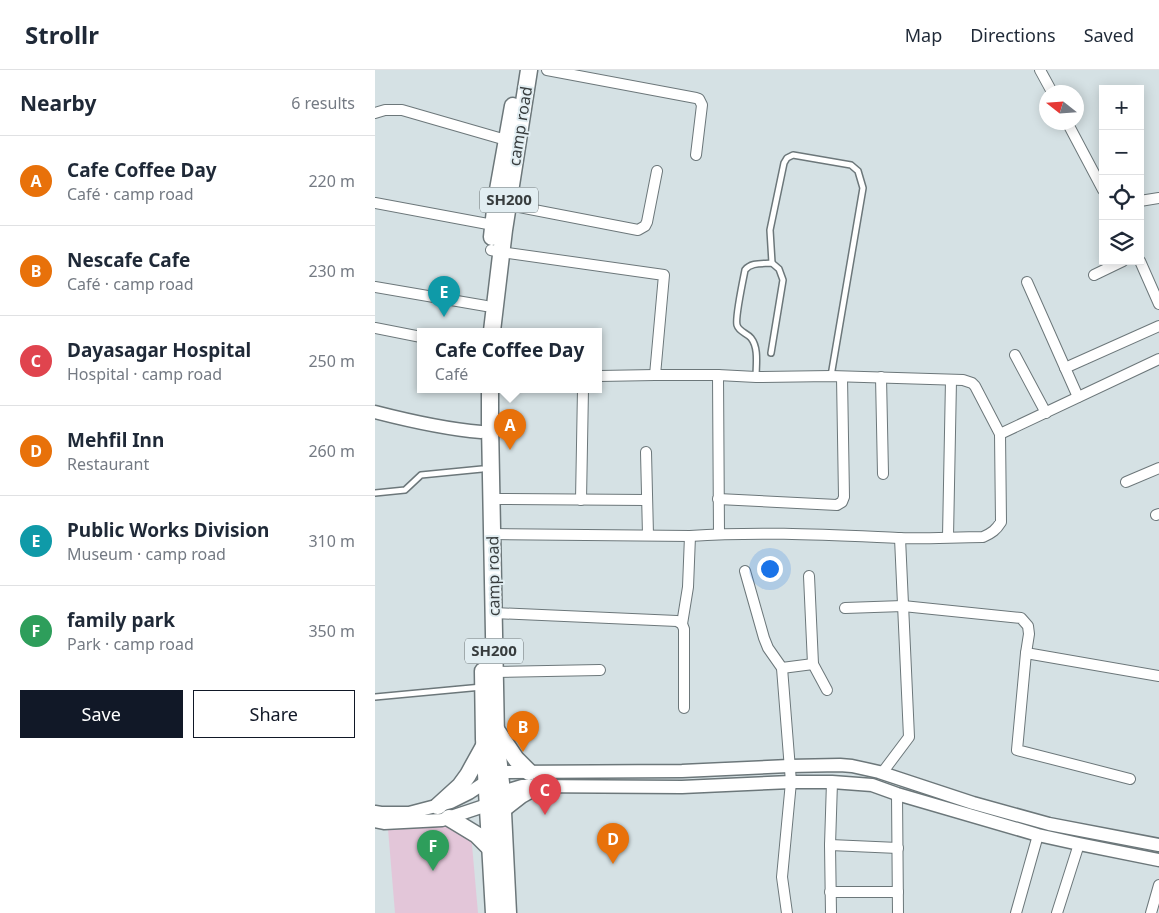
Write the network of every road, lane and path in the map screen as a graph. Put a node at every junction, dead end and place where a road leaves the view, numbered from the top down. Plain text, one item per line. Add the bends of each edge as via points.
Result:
1 (520, 70) edge
2 (529, 70) edge
3 (1040, 70) edge
4 (553, 71) edge
5 (1048, 85) edge
6 (375, 113) edge
7 (1071, 130) edge
8 (506, 140) junction
9 (696, 155) dead end
10 (657, 171) dead end
11 (1099, 182) edge
12 (1159, 198) edge
13 (1144, 200) edge
14 (375, 203) edge
15 (508, 205) junction
16 (493, 225) junction
17 (496, 251) junction
18 (772, 263) junction
19 (1115, 265) edge
20 (1143, 265) edge
21 (1094, 275) dead end
22 (1027, 282) dead end
23 (1155, 283) edge
24 (375, 287) edge
25 (1159, 304) edge
26 (486, 306) junction
27 (1159, 326) edge
28 (375, 328) edge
29 (484, 328) edge
30 (492, 328) edge
31 (417, 336) edge
32 (771, 353) dead end
33 (1015, 356) dead end
34 (1159, 359) edge
35 (1065, 368) junction
36 (655, 375) junction
37 (718, 375) junction
38 (602, 376) edge
39 (831, 376) junction
40 (756, 377) junction
41 (842, 377) junction
42 (881, 377) junction
43 (951, 380) junction
44 (482, 393) edge
45 (491, 393) edge
46 (583, 393) edge
47 (1078, 397) junction
48 (375, 412) edge
49 (1046, 413) junction
50 (481, 432) junction
51 (1000, 434) junction
52 (646, 452) dead end
53 (1159, 468) edge
54 (482, 469) junction
55 (883, 474) dead end
56 (1126, 482) dead end
57 (375, 493) edge
58 (718, 499) junction
59 (491, 500) junction
60 (581, 500) junction
61 (646, 500) junction
62 (492, 534) junction
63 (719, 534) junction
64 (648, 535) junction
65 (691, 536) junction
66 (949, 537) junction
67 (900, 538) junction
68 (745, 572) dead end
69 (809, 576) dead end
70 (903, 606) junction
71 (845, 608) dead end
72 (494, 613) junction
73 (682, 624) junction
74 (1026, 653) junction
75 (813, 664) junction
76 (782, 668) junction
77 (600, 670) dead end
78 (495, 672) junction
79 (1159, 676) edge
80 (483, 687) junction
81 (827, 690) dead end
82 (375, 697) edge
83 (684, 708) dead end
84 (496, 729) junction
85 (484, 746) junction
86 (789, 766) junction
87 (501, 772) junction
88 (882, 773) junction
89 (533, 779) junction
90 (1130, 779) dead end
91 (487, 782) junction
92 (791, 782) junction
93 (833, 782) junction
94 (897, 794) junction
95 (503, 800) junction
96 (487, 805) junction
97 (375, 812) edge
98 (443, 812) junction
99 (375, 821) edge
100 (1038, 835) junction
101 (1079, 844) junction
102 (830, 845) junction
103 (1159, 845) edge
104 (490, 848) junction
105 (898, 848) junction
106 (1159, 860) edge
107 (1159, 885) edge
108 (830, 892) junction
109 (898, 892) junction
110 (494, 913) edge
111 (508, 913) edge
112 (787, 913) edge
113 (831, 913) edge
114 (898, 913) edge
115 (1016, 913) edge
116 (1057, 913) edge
117 (1151, 913) edge

1 - 8 main road, camp road / SH200
2 - 15 main road, camp road / SH200
3 - 5 street
4 - 9 street via 699,99 702,105
6 - 8 street via 402,110
7 - 11 street
8 - 16 main road, camp road / SH200
10 - 15 street via 647,222 638,230
12 - 13 street
14 - 16 street
15 - 17 main road, camp road / SH200
16 - 17 main road, camp road / SH200
17 - 26 main road, camp road / SH200
17 - 30 main road, camp road / SH200
17 - 36 street via 664,274
18 - 32 lane via 779,269 783,280
18 - 39 lane via 770,230 787,158 793,154 851,165 858,171 863,188
18 - 40 lane via 751,265 745,270 736,321 739,330 754,343
19 - 21 street
20 - 23 street
22 - 35 street
23 - 25 street
24 - 26 street
26 - 29 main road, camp road / SH200
27 - 35 street
28 - 31 street
33 - 49 street
34 - 47 street
35 - 47 street
36 - 37 street
36 - 38 street
37 - 40 street
37 - 58 street
39 - 40 street
39 - 41 street
41 - 42 street
41 - 58 street via 844,497 840,504
42 - 43 street
42 - 55 street
43 - 51 street via 975,386
43 - 66 street
44 - 50 main road, camp road / SH200
45 - 59 main road, camp road / SH200
46 - 60 street
47 - 49 street
48 - 50 street via 423,424
49 - 51 street
50 - 54 main road, camp road / SH200
51 - 66 street via 1001,522 992,533 983,536
52 - 61 street
53 - 56 street
54 - 57 lane via 421,475 405,490
54 - 80 main road, camp road / SH200
58 - 63 street
59 - 60 street
59 - 62 main road, camp road / SH200
60 - 61 street
61 - 64 street
62 - 64 street
62 - 72 main road, camp road / SH200
63 - 65 street
63 - 67 street
64 - 65 street
65 - 73 street
66 - 67 street
67 - 70 street
68 - 76 street via 764,638
69 - 75 street
70 - 71 street
70 - 74 street via 1021,618 1028,626
70 - 88 street via 909,737
72 - 73 street via 677,620
72 - 78 main road, camp road / SH200
73 - 83 street
74 - 79 street
74 - 90 street via 1017,750
75 - 76 street
75 - 81 street
76 - 86 street
77 - 78 street
78 - 84 main road, camp road / SH200
80 - 82 lane
80 - 85 main road, camp road / SH200
84 - 87 main road, camp road / SH200
84 - 89 main road
85 - 91 main road, camp road / SH200
85 - 98 main road
86 - 88 street via 840,765
86 - 89 street
86 - 92 street
87 - 89 street
87 - 91 street
87 - 95 main road, camp road / SH200
88 - 103 street via 1049,824
89 - 92 street via 682,787
89 - 95 main road via 521,794
91 - 96 main road, camp road / SH200
91 - 98 street via 451,802
92 - 93 street
92 - 112 street via 782,877
93 - 94 street via 872,785
93 - 102 street
94 - 100 street
94 - 105 street
95 - 96 street
95 - 111 main road, camp road / SH200
96 - 98 street
96 - 104 main road, camp road / SH200
97 - 98 street
98 - 99 street via 442,820
98 - 104 main road
100 - 101 street
100 - 115 street
101 - 106 street
101 - 116 street
102 - 105 street
102 - 108 street
104 - 110 main road, camp road / SH200
105 - 109 street
107 - 117 street
108 - 109 street
108 - 113 street
109 - 114 street

